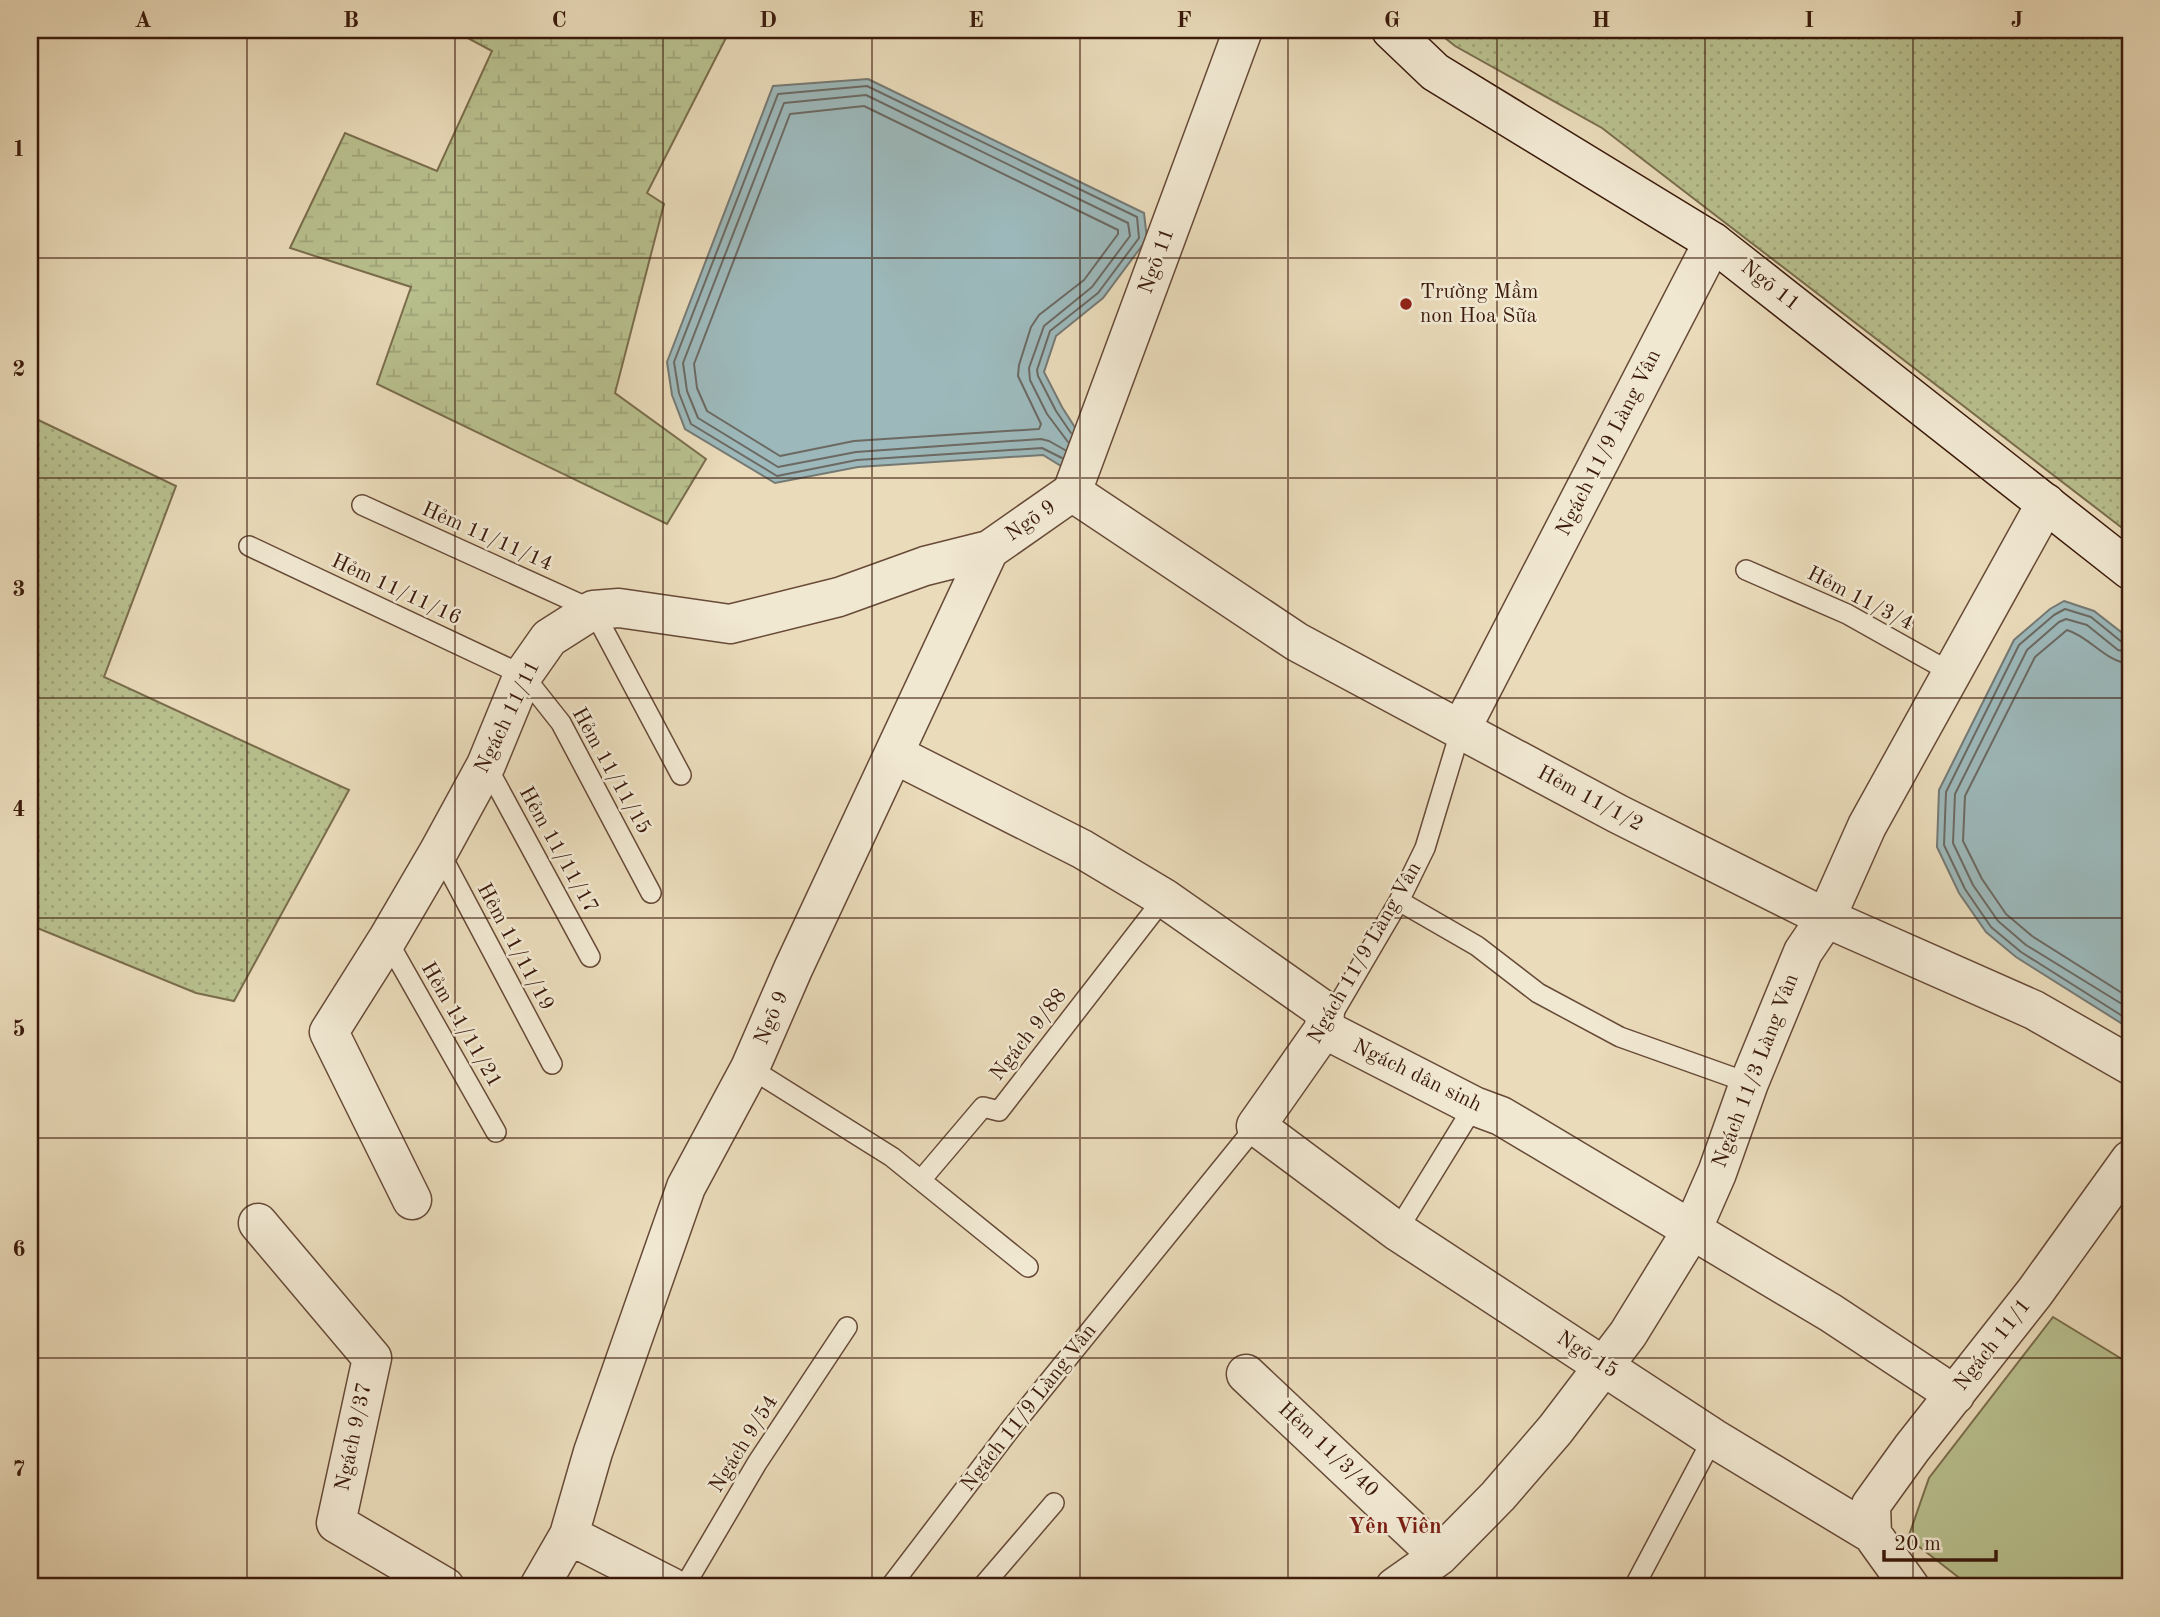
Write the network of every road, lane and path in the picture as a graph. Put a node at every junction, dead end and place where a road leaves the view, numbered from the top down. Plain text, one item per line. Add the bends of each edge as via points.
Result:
1 (1243, 30) edge
2 (1391, 30) edge
3 (1713, 242) junction
4 (1072, 492) junction
5 (2046, 503) junction
6 (362, 505) dead end
7 (249, 546) dead end
8 (989, 550) junction
9 (1746, 570) dead end
10 (2130, 570) edge
11 (593, 610) junction
12 (1952, 673) junction
13 (523, 675) junction
14 (1461, 729) junction
15 (894, 754) junction
16 (486, 765) junction
17 (681, 775) dead end
18 (439, 851) junction
19 (651, 893) dead end
20 (1164, 898) junction
21 (1399, 901) junction
22 (1826, 918) junction
23 (387, 940) junction
24 (590, 957) dead end
25 (1324, 1029) junction
26 (551, 1064) dead end
27 (2130, 1065) edge
28 (750, 1068) junction
29 (1749, 1083) junction
30 (1474, 1106) junction
31 (1256, 1126) junction
32 (496, 1132) dead end
33 (2130, 1160) edge
34 (921, 1180) junction
35 (412, 1200) dead end
36 (258, 1223) dead end
37 (1692, 1230) junction
38 (1397, 1231) junction
39 (1028, 1267) dead end
40 (846, 1327) dead end
41 (1604, 1367) junction
42 (1246, 1374) dead end
43 (1955, 1395) junction
44 (1713, 1438) junction
45 (1054, 1503) dead end
46 (1872, 1534) junction
47 (569, 1535) junction
48 (1439, 1556) junction
49 (445, 1587) edge
50 (539, 1587) edge
51 (671, 1587) edge
52 (684, 1587) edge
53 (890, 1587) edge
54 (982, 1587) edge
55 (1395, 1587) edge
56 (1634, 1587) edge
57 (1910, 1587) edge

1 - 4 street, Ngõ 11
2 - 3 street, Ngõ 11 via 1435,72
3 - 5 street, Ngõ 11
3 - 14 street, Ngách 11/9 Làng Vân
4 - 8 street, Ngõ 9
4 - 14 street, Hẻm 11/1/2 via 1297,642
5 - 10 street, Ngõ 11
5 - 12 street, Ngách 11/3 Làng Vân
6 - 11 lane, Hẻm 11/11/14
7 - 13 lane, Hẻm 11/11/16
8 - 11 street via 925,566 839,597 730,624 619,608
8 - 15 street, Ngõ 9
9 - 12 lane, Hẻm 11/3/4 via 1847,614
11 - 13 street, Ngách 11/11 via 549,638
11 - 17 lane
12 - 22 street, Ngách 11/3 Làng Vân via 1867,826
13 - 16 street, Ngách 11/11
13 - 19 lane, Hẻm 11/11/15 via 561,723
14 - 21 lane, Ngách 11/9 Làng Vân via 1425,848
14 - 22 street, Hẻm 11/1/2
15 - 20 street via 1082,849
15 - 28 street, Ngõ 9
16 - 18 street, Ngách 11/11
16 - 24 lane, Hẻm 11/11/17
18 - 23 street, Ngách 11/11
18 - 26 lane, Hẻm 11/11/19
20 - 25 street via 1325,1011
20 - 34 lane, Ngách 9/88 via 999,1111 983,1107
21 - 25 lane, Ngách 11/9 Làng Vân
21 - 29 lane via 1477,946 1538,993 1620,1037
22 - 27 street, Hẻm 11/1/2 via 2034,1010
22 - 29 street, Ngách 11/3 Làng Vân via 1803,952
23 - 32 lane, Hẻm 11/11/21
23 - 35 street, Ngách 11/11 via 329,1032
25 - 30 street, Ngách dân sinh
25 - 31 street, Ngách 11/9 Làng Vân
28 - 34 lane
28 - 47 street, Ngõ 9 via 686,1187 593,1452
29 - 37 street, Ngách 11/3 Làng Vân
30 - 37 street, Ngách dân sinh via 1502,1116
30 - 38 lane
31 - 38 street, Ngõ 15
31 - 53 lane, Ngách 11/9 Làng Vân via 1020,1416
33 - 43 street, Ngách 11/1
34 - 39 lane
36 - 49 street, Ngách 9/37 via 372,1358 336,1523
37 - 41 street, Ngách 11/3 Làng Vân
37 - 43 street, Ngách dân sinh via 1831,1313
38 - 41 street, Ngõ 15
40 - 52 lane, Ngách 9/54 via 757,1463
41 - 44 street, Ngõ 15
41 - 48 street, Ngách 11/3 Làng Vân via 1498,1496
42 - 48 street, Hẻm 11/3/40
43 - 46 street, Ngách 11/1 via 1871,1505
44 - 46 street, Ngõ 15
44 - 56 lane
45 - 54 lane
46 - 57 street, Ngõ 15
47 - 50 street, Ngõ 9
47 - 51 street
48 - 55 street, Ngách 11/3 Làng Vân

